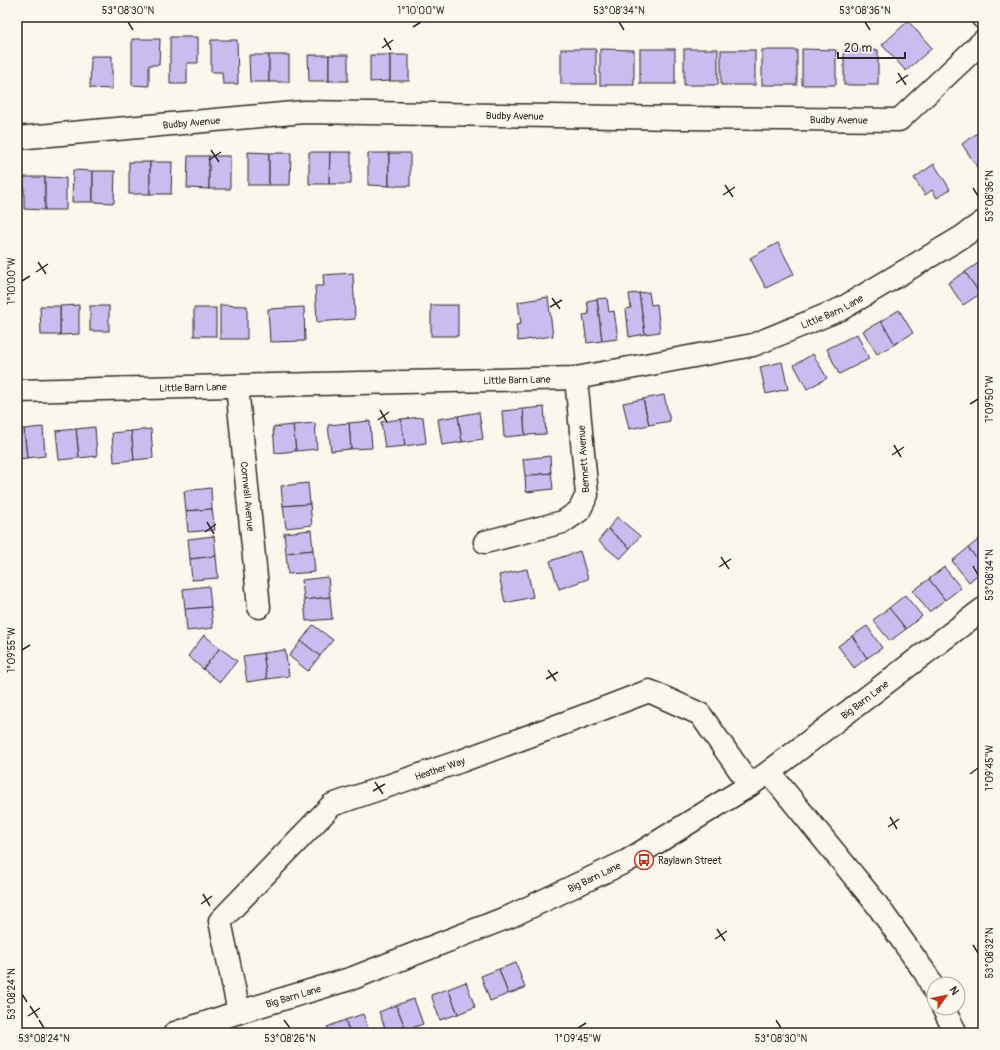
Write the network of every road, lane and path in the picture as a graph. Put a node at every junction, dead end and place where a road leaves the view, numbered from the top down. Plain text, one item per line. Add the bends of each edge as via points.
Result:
1 (983, 41) edge
2 (17, 138) edge
3 (983, 222) edge
4 (576, 378) junction
5 (236, 386) junction
6 (17, 391) edge
7 (485, 542) dead end
8 (259, 606) dead end
9 (983, 609) edge
10 (769, 772) junction
11 (750, 785) junction
12 (927, 976) edge
13 (240, 1012) junction
14 (947, 1016) edge
15 (174, 1033) edge
16 (956, 1033) edge

1 - 2 street, Budby Avenue via 899,120 304,112
3 - 4 street, Little Barn Lane via 962,238 841,309 753,345
4 - 5 street, Little Barn Lane
4 - 7 street, Bennett Avenue via 587,495 579,511 563,522
5 - 6 street, Little Barn Lane
5 - 8 street, Cornwall Avenue
9 - 10 street, Big Barn Lane
10 - 11 street, Big Barn Lane
10 - 12 street via 875,902
11 - 13 street, Big Barn Lane via 627,861 511,916 353,978
11 - 13 street, Heather Way via 700,714 649,690 476,756 332,805 220,922
13 - 15 street, Big Barn Lane
14 - 16 street

